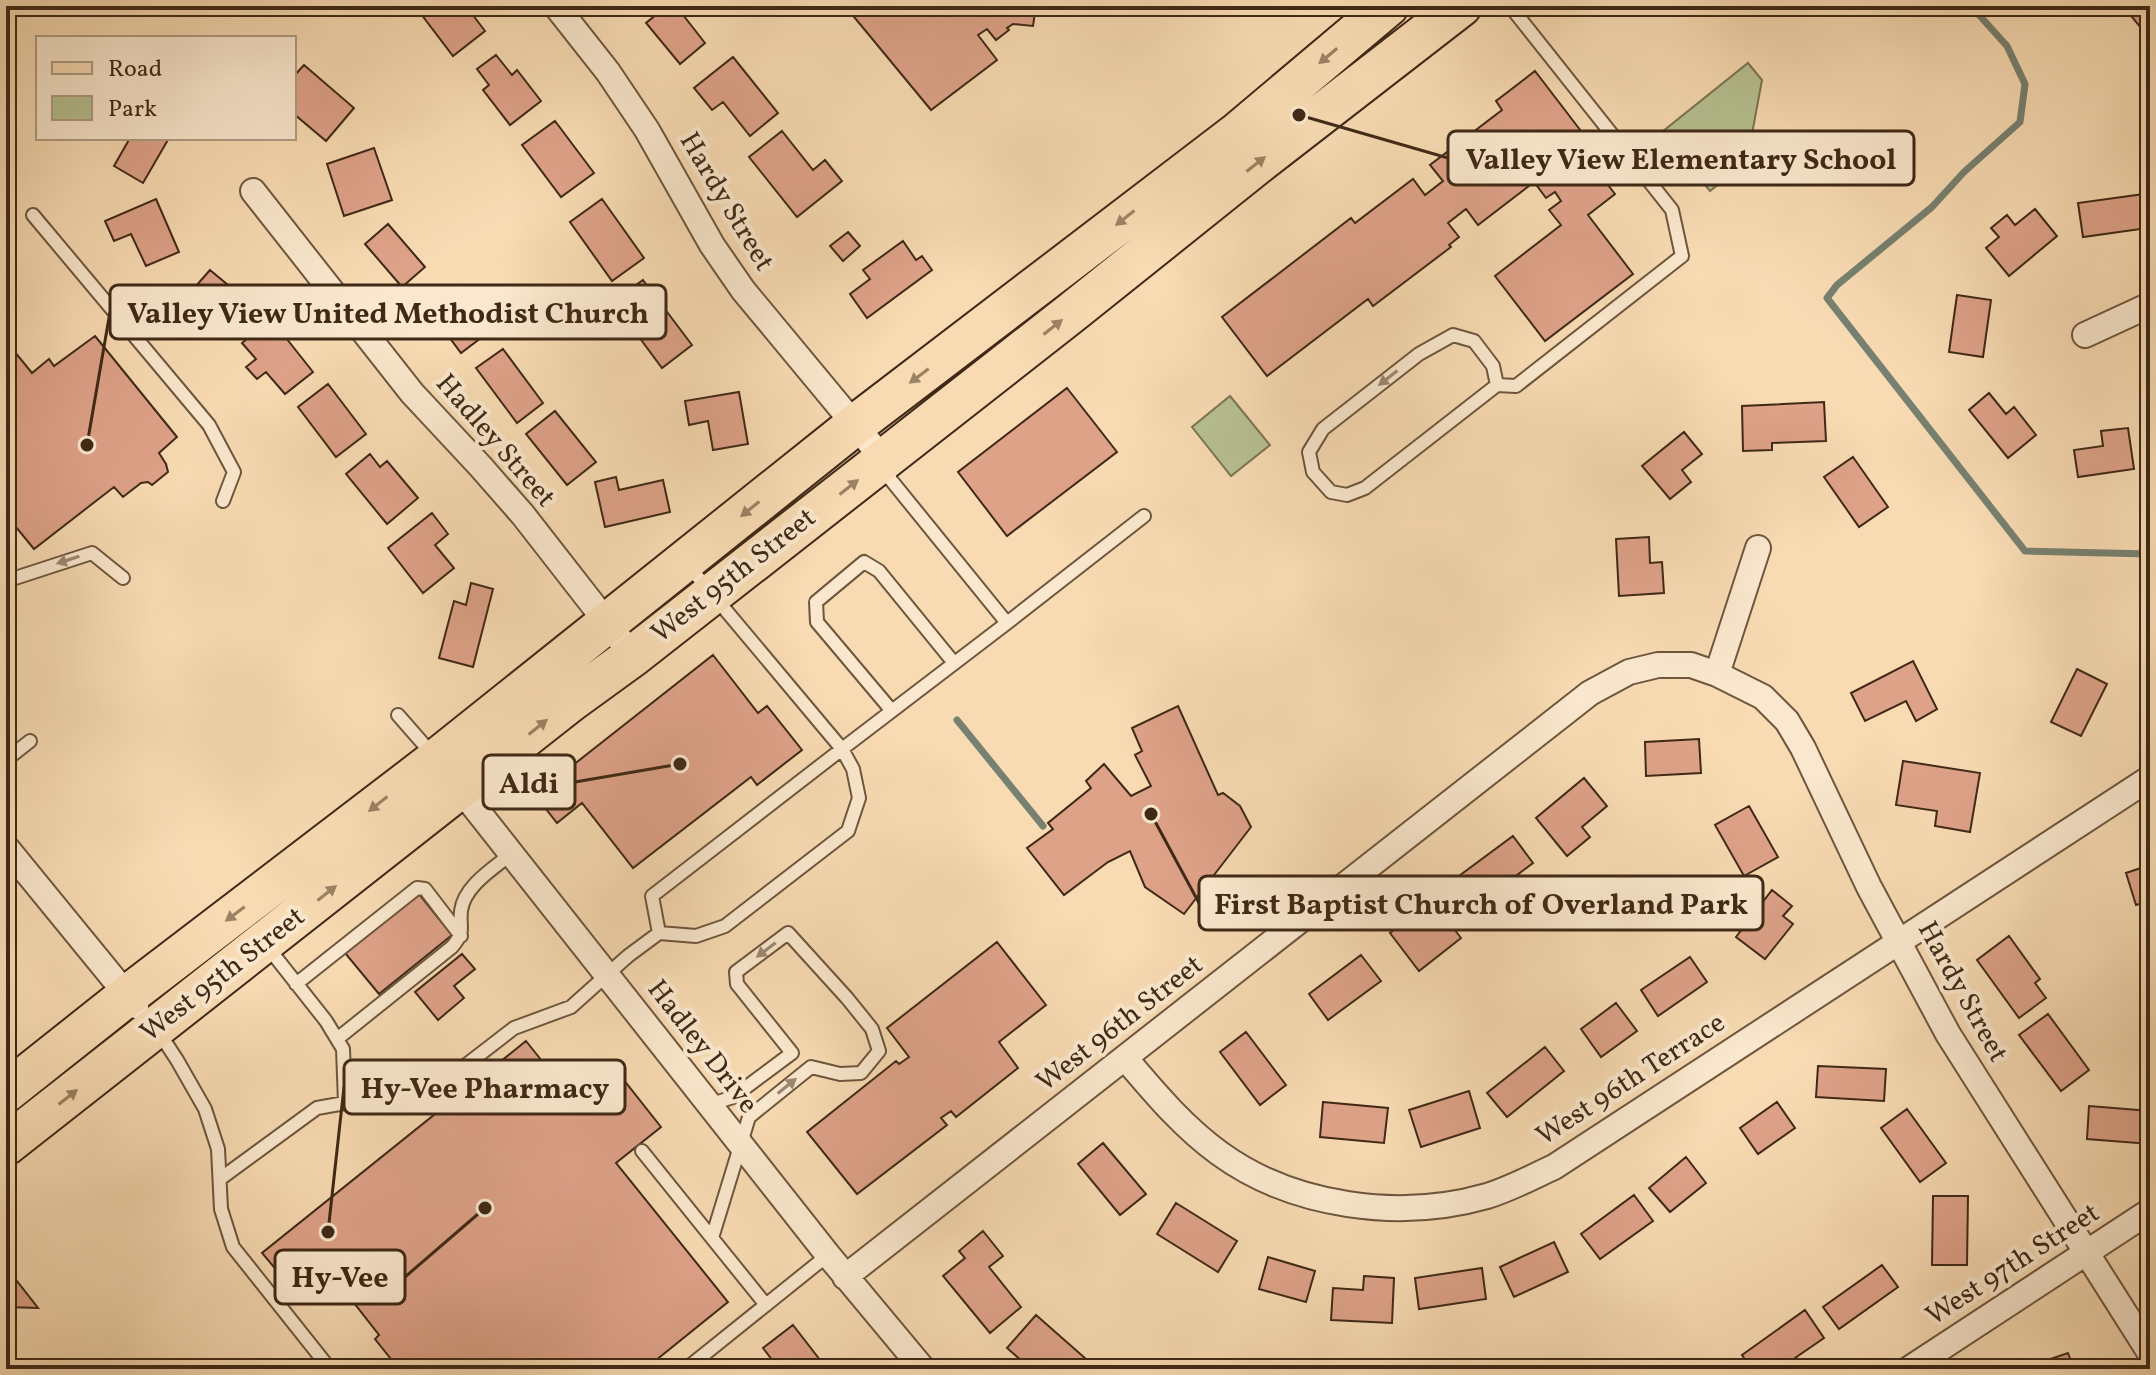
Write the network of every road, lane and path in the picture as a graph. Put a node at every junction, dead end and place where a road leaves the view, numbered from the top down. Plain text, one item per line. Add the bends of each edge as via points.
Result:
1 (556, 6) edge
2 (1388, 6) edge
3 (1461, 6) edge
4 (1510, 6) edge
5 (253, 191) dead end
6 (33, 215) dead end
7 (2150, 305) edge
8 (2085, 335) dead end
9 (1497, 385) junction
10 (855, 425) junction
11 (884, 460) junction
12 (223, 501) dead end
13 (1144, 516) dead end
14 (1758, 548) dead end
15 (685, 562) junction
16 (123, 578) dead end
17 (6, 581) edge
18 (713, 593) junction
19 (607, 623) junction
20 (1007, 623) junction
21 (633, 656) junction
22 (954, 663) junction
23 (1717, 674) junction
24 (892, 711) junction
25 (398, 715) dead end
26 (30, 741) dead end
27 (842, 749) junction
28 (6, 760) edge
29 (449, 774) junction
30 (2150, 778) edge
31 (6, 847) edge
32 (511, 854) junction
33 (659, 933) junction
34 (461, 936) junction
35 (1898, 942) junction
36 (264, 943) junction
37 (608, 976) junction
38 (296, 984) junction
39 (127, 996) junction
40 (156, 1028) junction
41 (337, 1039) junction
42 (1125, 1058) junction
43 (6, 1092) edge
44 (345, 1103) junction
45 (708, 1105) junction
46 (6, 1145) edge
47 (740, 1145) junction
48 (642, 1151) dead end
49 (220, 1179) junction
50 (2150, 1211) edge
51 (712, 1238) junction
52 (2087, 1253) junction
53 (828, 1255) junction
54 (845, 1277) junction
55 (766, 1305) junction
56 (2150, 1353) edge
57 (330, 1369) edge
58 (686, 1369) edge
59 (923, 1369) edge
60 (1909, 1369) edge

1 - 10 street, Hardy Street via 647,130 743,290
2 -> 10 main road, West 95th Street via 1236,134
11 -> 3 main road, West 95th Street
4 - 9 lane via 1672,210 1682,256 1516,386
5 - 19 street, Hadley Street via 412,393 523,515
6 - 12 lane via 209,425 234,472
7 - 8 street
9 -> 9 lane via 1493,366 1474,341 1453,335 1419,354 1323,429 1309,452 1313,472 1331,492 1347,495 1365,488
10 - 11 street, Hardy Street
10 -> 15 main road, West 95th Street
18 -> 11 main road, West 95th Street
11 - 20 lane via 891,480
13 - 20 lane
14 - 23 street
15 - 18 lane
15 - 19 main road, West 95th Street
16 -> 17 lane via 92,553
18 - 21 main road, West 95th Street
18 - 27 lane
19 - 21 street, Hadley Street
19 - 29 main road, West 95th Street
20 - 22 lane
29 -> 21 main road, West 95th Street via 571,701
22 - 24 lane
22 - 24 lane via 879,571 864,562 816,602 817,622
23 - 35 street, Hardy Street via 1763,697 1787,721
23 - 42 street, West 96th Street via 1691,665 1658,665 1629,672 1590,693
24 - 27 lane
25 - 29 lane
26 - 28 lane
27 - 33 lane via 652,896
27 - 33 lane via 859,798 848,831 725,926 696,936
29 - 32 street, Hadley Drive
36 -> 29 main road, West 95th Street
29 -> 39 main road, West 95th Street
30 - 35 street, West 96th Terrace
31 - 39 street
32 - 34 lane via 466,896
32 - 37 street, Hadley Drive
33 - 37 lane
34 - 38 lane via 425,889 417,888
34 - 41 lane
35 - 42 street, West 96th Terrace via 1554,1167 1490,1195 1429,1208 1376,1208 1321,1199 1268,1181 1220,1154 1181,1122
35 - 52 street, Hardy Street via 1948,1034
36 - 38 lane
36 - 40 main road, West 95th Street
37 - 44 lane via 571,1007 514,1028 418,1102 401,1107
37 - 45 street, Hadley Drive
38 - 41 lane
39 - 40 street
39 - 43 main road, West 95th Street
46 -> 40 main road, West 95th Street
40 - 49 lane via 205,1109 218,1149
41 - 44 lane via 343,1049
42 - 54 street, West 96th Street
44 - 49 lane via 317,1108
45 - 47 street, Hadley Drive
47 -> 45 lane via 749,1117 811,1067 861,1073 879,1051 872,1029 788,933 736,972 737,984 792,1053 733,1097
47 - 51 lane
47 - 53 street, Hadley Drive
48 - 51 lane
49 - 57 lane via 221,1209 233,1247
50 - 52 street, West 97th Street
51 - 55 lane
52 - 56 street, Hardy Street
52 - 60 street, West 97th Street
53 - 54 street, Hadley Drive
53 - 55 lane
54 - 59 street, Hadley Drive
55 - 58 lane

